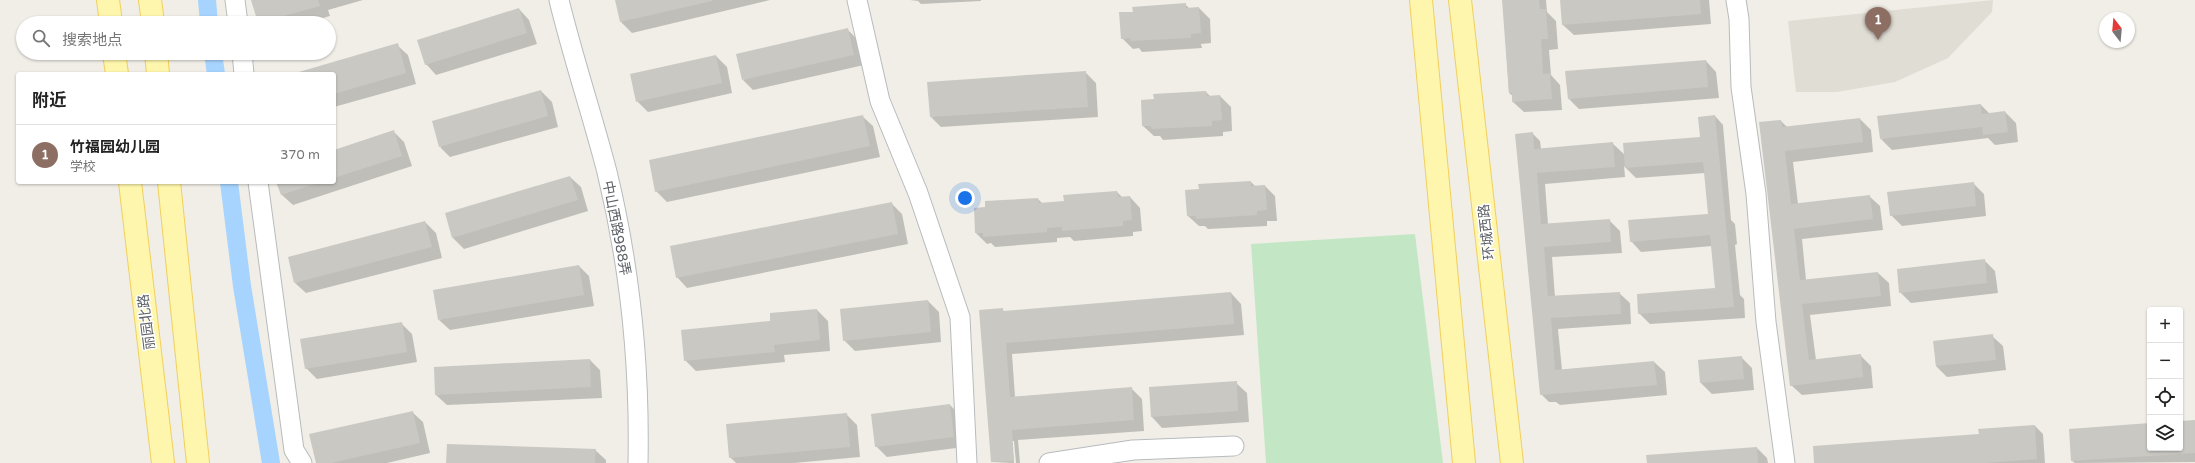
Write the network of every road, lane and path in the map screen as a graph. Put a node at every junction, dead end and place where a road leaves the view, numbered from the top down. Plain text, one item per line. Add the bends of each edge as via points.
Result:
1 (108, 0) edge
2 (150, 0) edge
3 (235, 0) edge
4 (559, 0) edge
5 (857, 0) edge
6 (1421, 0) edge
7 (1460, 0) edge
8 (1736, 0) edge
9 (109, 16) edge
10 (152, 16) edge
11 (237, 16) edge
12 (115, 60) edge
13 (157, 60) edge
14 (243, 60) edge
15 (117, 72) edge
16 (158, 72) edge
17 (244, 72) edge
18 (130, 184) edge
19 (169, 184) edge
20 (258, 184) edge
21 (1234, 446) dead end
22 (163, 463) edge
23 (198, 463) edge
24 (302, 463) edge
25 (638, 463) edge
26 (967, 463) edge
27 (1049, 463) edge
28 (1464, 463) edge
29 (1512, 463) edge
30 (1785, 463) edge

1 - 9 main road
2 - 10 main road
3 - 11 street
4 - 25 street, 中山西路988弄 via 607,173 632,302 639,413
5 - 26 street via 880,102 918,193 960,317
6 - 28 main road
7 - 29 main road, 环城西路
8 - 30 street via 1741,87 1756,194 1766,322
12 - 15 main road
13 - 16 main road
14 - 17 street
18 - 22 main road, 丽园北路
19 - 23 main road
20 - 24 street via 294,450
21 - 27 street via 1133,450

